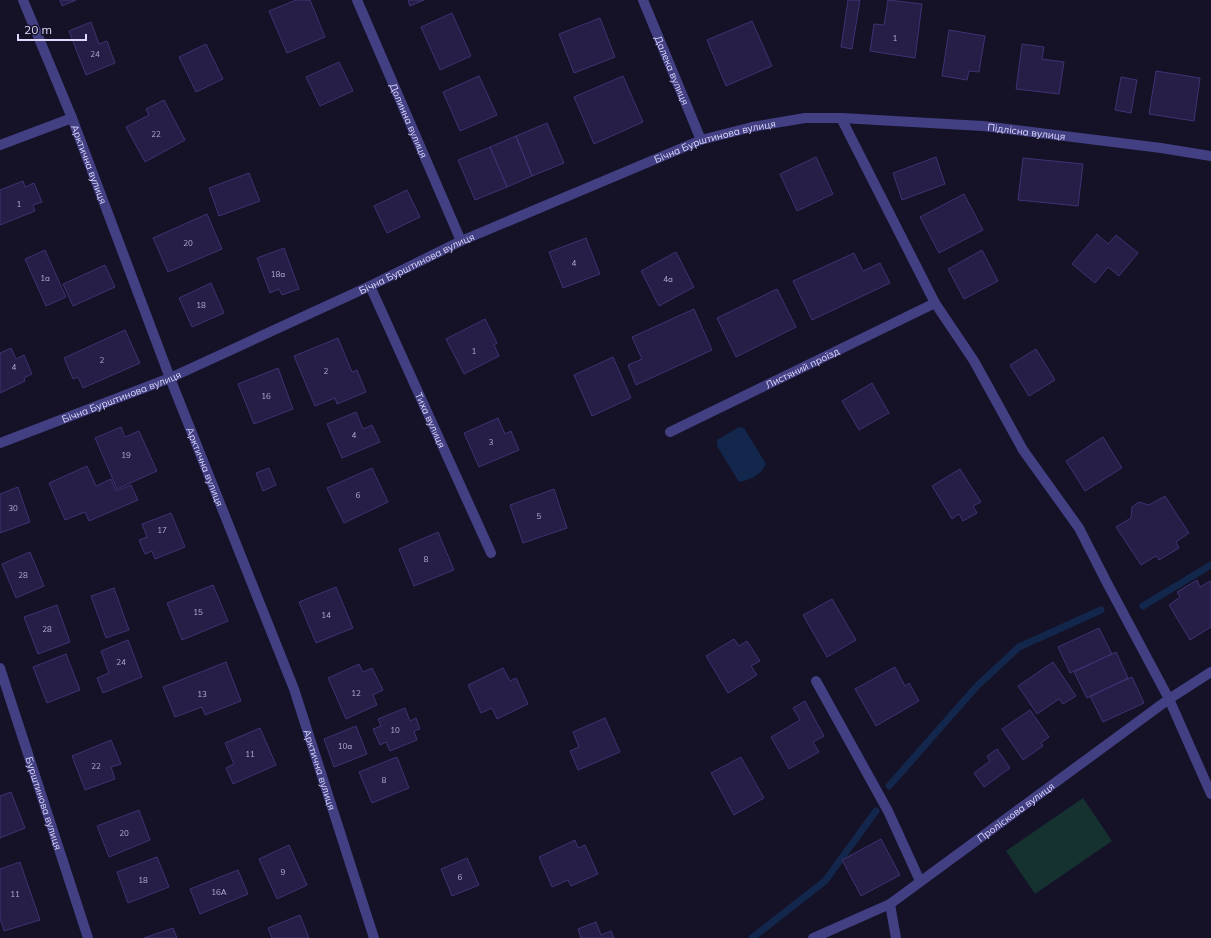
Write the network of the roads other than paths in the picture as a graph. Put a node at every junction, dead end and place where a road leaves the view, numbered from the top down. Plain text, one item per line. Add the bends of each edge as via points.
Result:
1 (23, 0) edge
2 (357, 0) edge
3 (643, 0) edge
4 (72, 118) junction
5 (842, 118) junction
6 (701, 140) junction
7 (0, 145) edge
8 (1211, 156) edge
9 (461, 241) junction
10 (370, 286) junction
11 (935, 303) junction
12 (170, 378) junction
13 (670, 432) dead end
14 (0, 443) edge
15 (491, 553) dead end
16 (0, 668) edge
17 (1211, 672) edge
18 (816, 681) dead end
19 (1170, 699) junction
20 (1211, 794) edge
21 (920, 881) junction
22 (890, 904) junction
23 (88, 938) edge
24 (374, 938) edge
25 (813, 938) edge
26 (896, 938) edge

1 - 4 street, Арктична вулиця
2 - 9 street, Долинна вулиця
3 - 6 street, Далека вулиця
4 - 7 street
4 - 12 street, Арктична вулиця
5 - 6 street, Бічна Бурштинова вулиця via 805,118 752,127
5 - 8 street, Підлісна вулиця via 983,126
5 - 11 street
6 - 9 street, Бічна Бурштинова вулиця
9 - 10 street, Бічна Бурштинова вулиця
10 - 12 street, Бічна Бурштинова вулиця
10 - 15 street, Тиха вулиця
11 - 13 street, Листяний проїзд
11 - 19 street via 974,361 1023,450 1079,528
12 - 14 street, Бічна Бурштинова вулиця
12 - 24 street, Арктична вулиця via 294,689
16 - 23 street, Бурштинова вулиця
17 - 19 street, Проліскова вулиця
18 - 21 street via 888,811
19 - 20 street
19 - 21 street, Проліскова вулиця
21 - 22 street, Проліскова вулиця
22 - 25 street, Проліскова вулиця
22 - 26 street

